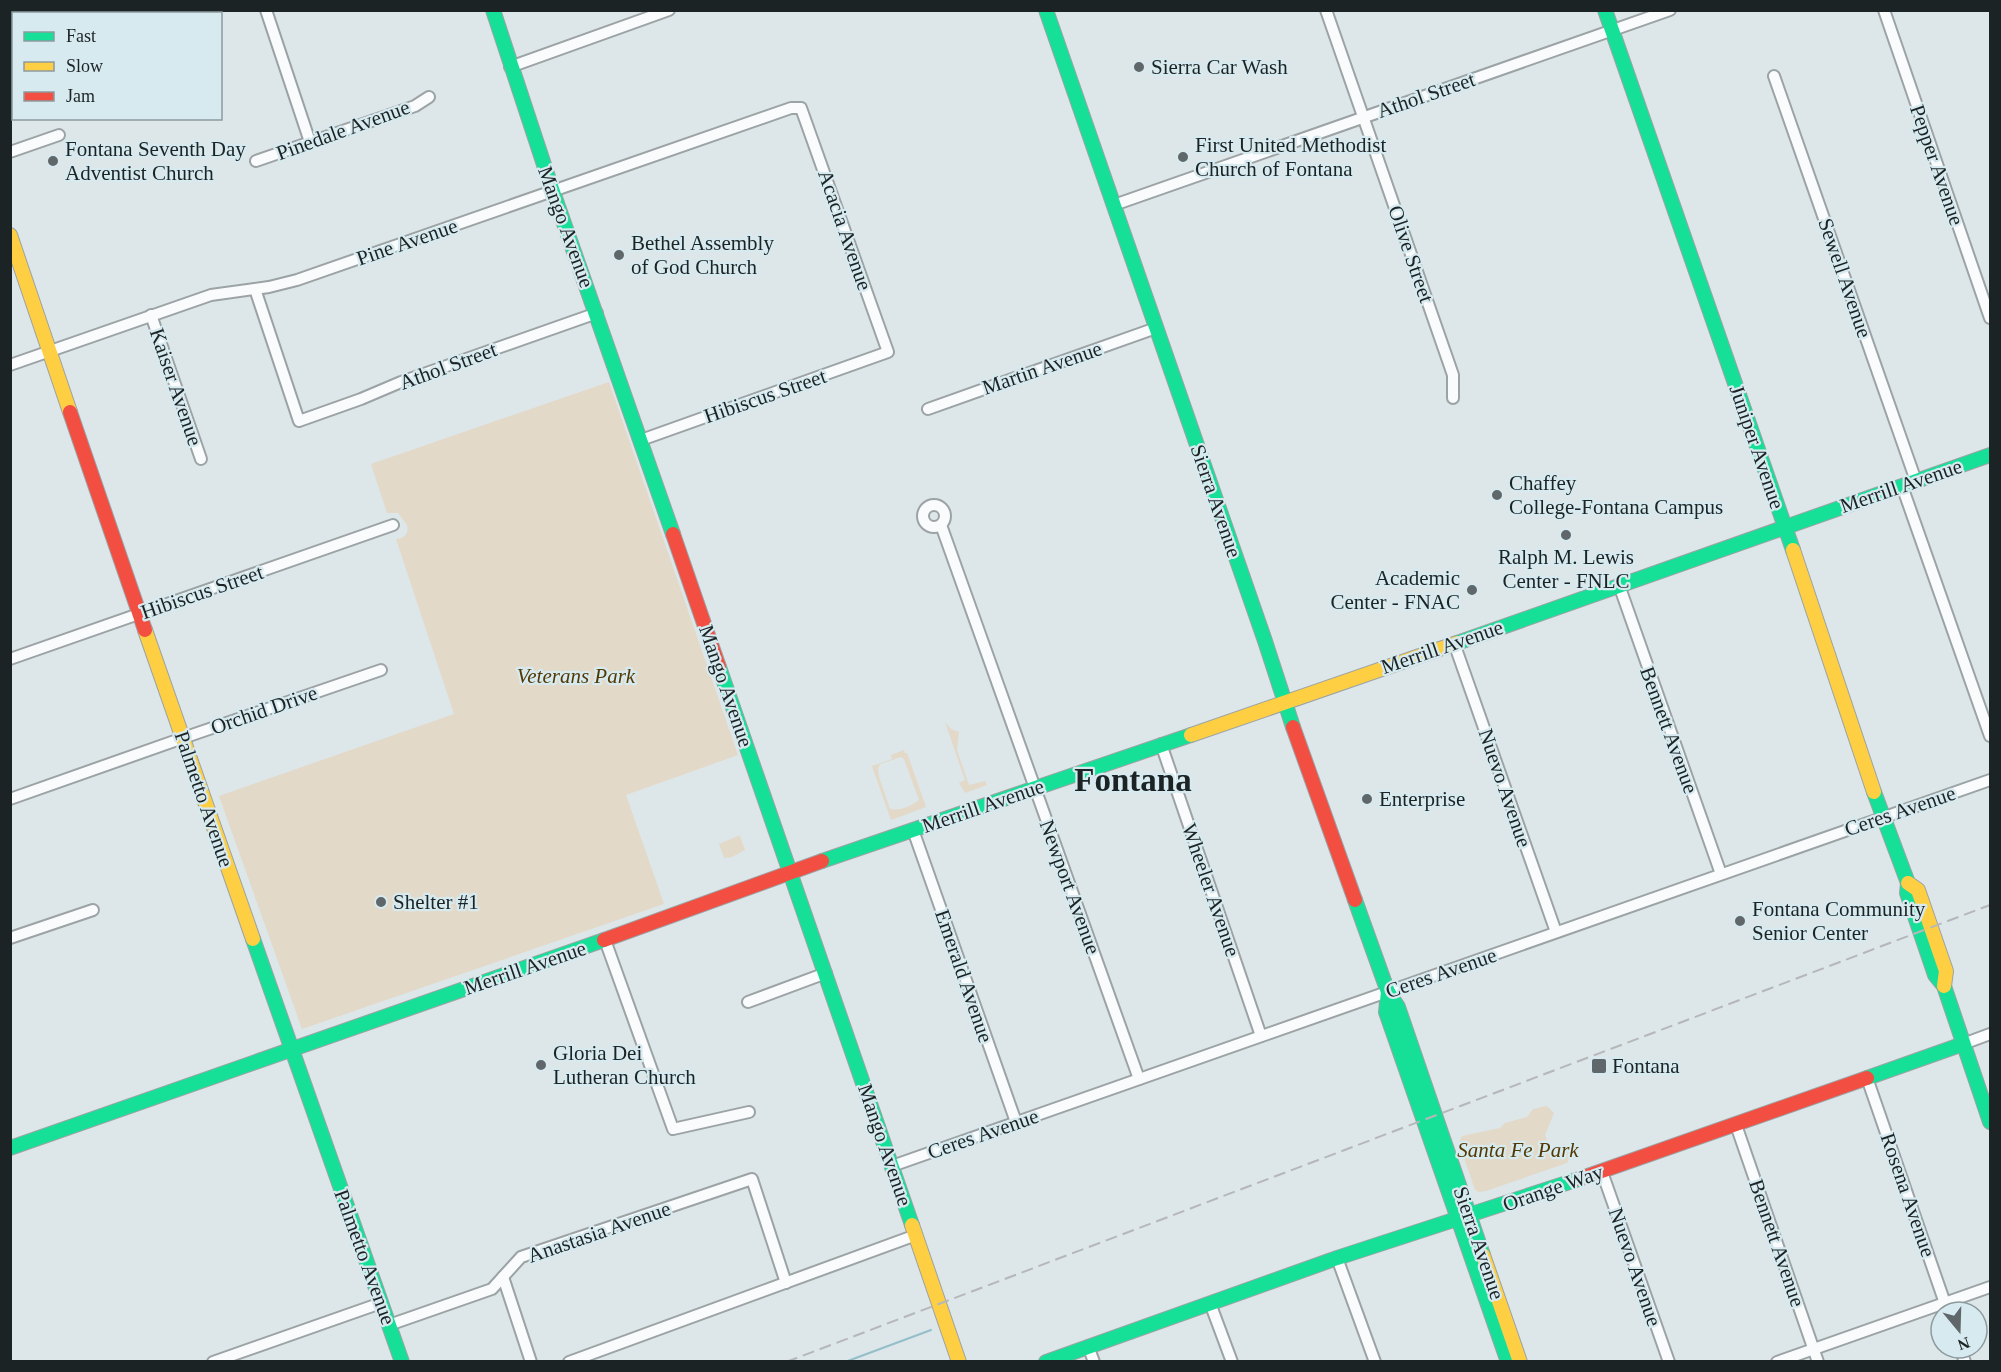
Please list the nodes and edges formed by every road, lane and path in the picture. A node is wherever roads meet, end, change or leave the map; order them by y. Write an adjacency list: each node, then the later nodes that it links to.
1 (266, 10): 16 (street)
2 (493, 10): 10 (street, Mango Avenue)
3 (669, 10): 10 (street)
4 (1046, 10): 20 (street, Sierra Avenue)
5 (1326, 10): 14 (street, Olive Street)
6 (1605, 10): 9 (street, Juniper Avenue)
7 (1670, 10): 9 (street, Athol Street)
8 (1884, 10): 25 (street, Pepper Avenue)
9 (1612, 30): 14 (street, Athol Street); 39 (street, Juniper Avenue)
10 (510, 67): 19 (street, Mango Avenue)
11 (1774, 76): 35 (street, Sewell Avenue)
12 (429, 97): 16 (street, Pinedale Avenue)
13 (801, 108): 19 (street, Pine Avenue); 28 (street, Acacia Avenue)
14 (1364, 117): 20 (street, Athol Street); 30 (street, Olive Street)
15 (59, 135): 17 (street)
16 (310, 142): 18 (street, Pinedale Avenue)
17 (10, 152)
18 (256, 161)
19 (553, 192): 22 (street, Pine Avenue); 23 (street, Mango Avenue)
20 (1114, 205): 26 (street, Sierra Avenue)
21 (10, 235): 27 (street, Palmetto Avenue)
22 (255, 289): 23 (street, Athol Street); 24 (street, Pine Avenue)
23 (597, 313): 32 (street, Mango Avenue)
24 (151, 315): 27 (street, Pine Avenue); 34 (street, Kaiser Avenue)
25 (1990, 318)
26 (1156, 328): 31 (street, Martin Avenue); 45 (street, Sierra Avenue)
27 (51, 351): 29 (street, Pine Avenue); 41 (street, Palmetto Avenue)
28 (888, 352): 32 (street, Hibiscus Street)
29 (10, 365)
30 (1454, 398)
31 (928, 409)
32 (641, 440): 54 (street, Mango Avenue)
33 (1990, 455): 35 (street, Merrill Avenue)
34 (201, 459)
35 (1916, 481): 36 (street, Merrill Avenue)
36 (1902, 486): 39 (street, Merrill Avenue); 46 (street)
37 (393, 525): 41 (street, Hibiscus Street)
38 (941, 525): 50 (street, Newport Avenue)
39 (1785, 527): 40 (street, Merrill Avenue); 52 (street, Juniper Avenue)
40 (1619, 585): 42 (street, Merrill Avenue); 55 (street, Bennett Avenue)
41 (139, 614): 43 (street, Hibiscus Street); 47 (street, Palmetto Avenue)
42 (1454, 643): 45 (street, Merrill Avenue); 57 (street, Nuevo Avenue)
43 (10, 659)
44 (381, 670): 47 (street, Orchid Drive)
45 (1285, 703): 48 (street, Merrill Avenue); 61 (street, Sierra Avenue)
46 (1990, 736)
47 (183, 738): 51 (street, Orchid Drive); 66 (street, Palmetto Avenue)
48 (1161, 744): 50 (street, Merrill Avenue); 64 (street, Wheeler Avenue)
49 (1990, 780): 52 (street, Ceres Avenue)
50 (1035, 788): 53 (street, Merrill Avenue); 68 (street, Newport Avenue)
51 (10, 799)
52 (1883, 817): 55 (street, Ceres Avenue); 65 (street, Juniper Avenue)
53 (913, 830): 54 (street, Merrill Avenue); 70 (street, Emerald Avenue)
54 (791, 872): 59 (street, Merrill Avenue); 60 (street, Mango Avenue)
55 (1721, 874): 57 (street, Ceres Avenue)
56 (93, 910): 58 (street)
57 (1556, 932): 61 (street, Ceres Avenue)
58 (10, 938)
59 (605, 940): 66 (street, Merrill Avenue); 69 (street)
60 (826, 973): 62 (street); 74 (street, Mango Avenue)
61 (1388, 992): 64 (street, Ceres Avenue); 76 (street, Sierra Avenue)
62 (748, 1002)
63 (1990, 1034): 65 (street, Orange Way)
64 (1261, 1036): 68 (street, Ceres Avenue)
65 (1963, 1044): 67 (street, Orange Way); 71 (street, Juniper Avenue)
66 (291, 1048): 73 (street, Merrill Avenue); 84 (street, Palmetto Avenue)
67 (1867, 1078): 72 (street, Orange Way); 82 (street, Rosena Avenue)
68 (1139, 1079): 70 (street, Ceres Avenue)
69 (749, 1112)
70 (1016, 1122): 74 (street, Ceres Avenue)
71 (1990, 1122)
72 (1736, 1125): 75 (street, Orange Way); 89 (street, Bennett Avenue)
73 (10, 1148)
74 (892, 1166): 77 (street, Mango Avenue)
75 (1602, 1172): 76 (street, Orange Way); 101 (street, Nuevo Avenue)
76 (1464, 1218): 78 (street, Orange Way); 99 (street, Sierra Avenue); 100 (street, Sierra Avenue)
77 (916, 1235): 80 (street); 94 (street, Mango Avenue)
78 (1337, 1258): 85 (street, Orange Way); 98 (street)
79 (503, 1277): 80 (street, Anastasia Avenue); 87 (street, Anastasia Avenue); 92 (street)
80 (786, 1283): 93 (street)
81 (1990, 1287): 83 (street)
82 (1944, 1300)
83 (1961, 1300)
84 (381, 1303): 87 (street, Palmetto Avenue); 90 (street)
85 (1210, 1303): 88 (street, Orange Way); 97 (street)
86 (1929, 1312): 89 (street)
87 (389, 1325): 91 (street, Palmetto Avenue)
88 (1088, 1346): 95 (street, Orange Way); 96 (street)
89 (1814, 1349): 102 (street); 103 (street, Bennett Avenue)
90 (213, 1362)
91 (402, 1362)
92 (531, 1362)
93 (569, 1362)
94 (959, 1362)
95 (1046, 1362)
96 (1094, 1362)
97 (1232, 1362)
98 (1375, 1362)
99 (1508, 1362)
100 (1520, 1362)
101 (1669, 1362)
102 (1777, 1362)
103 (1818, 1362)

